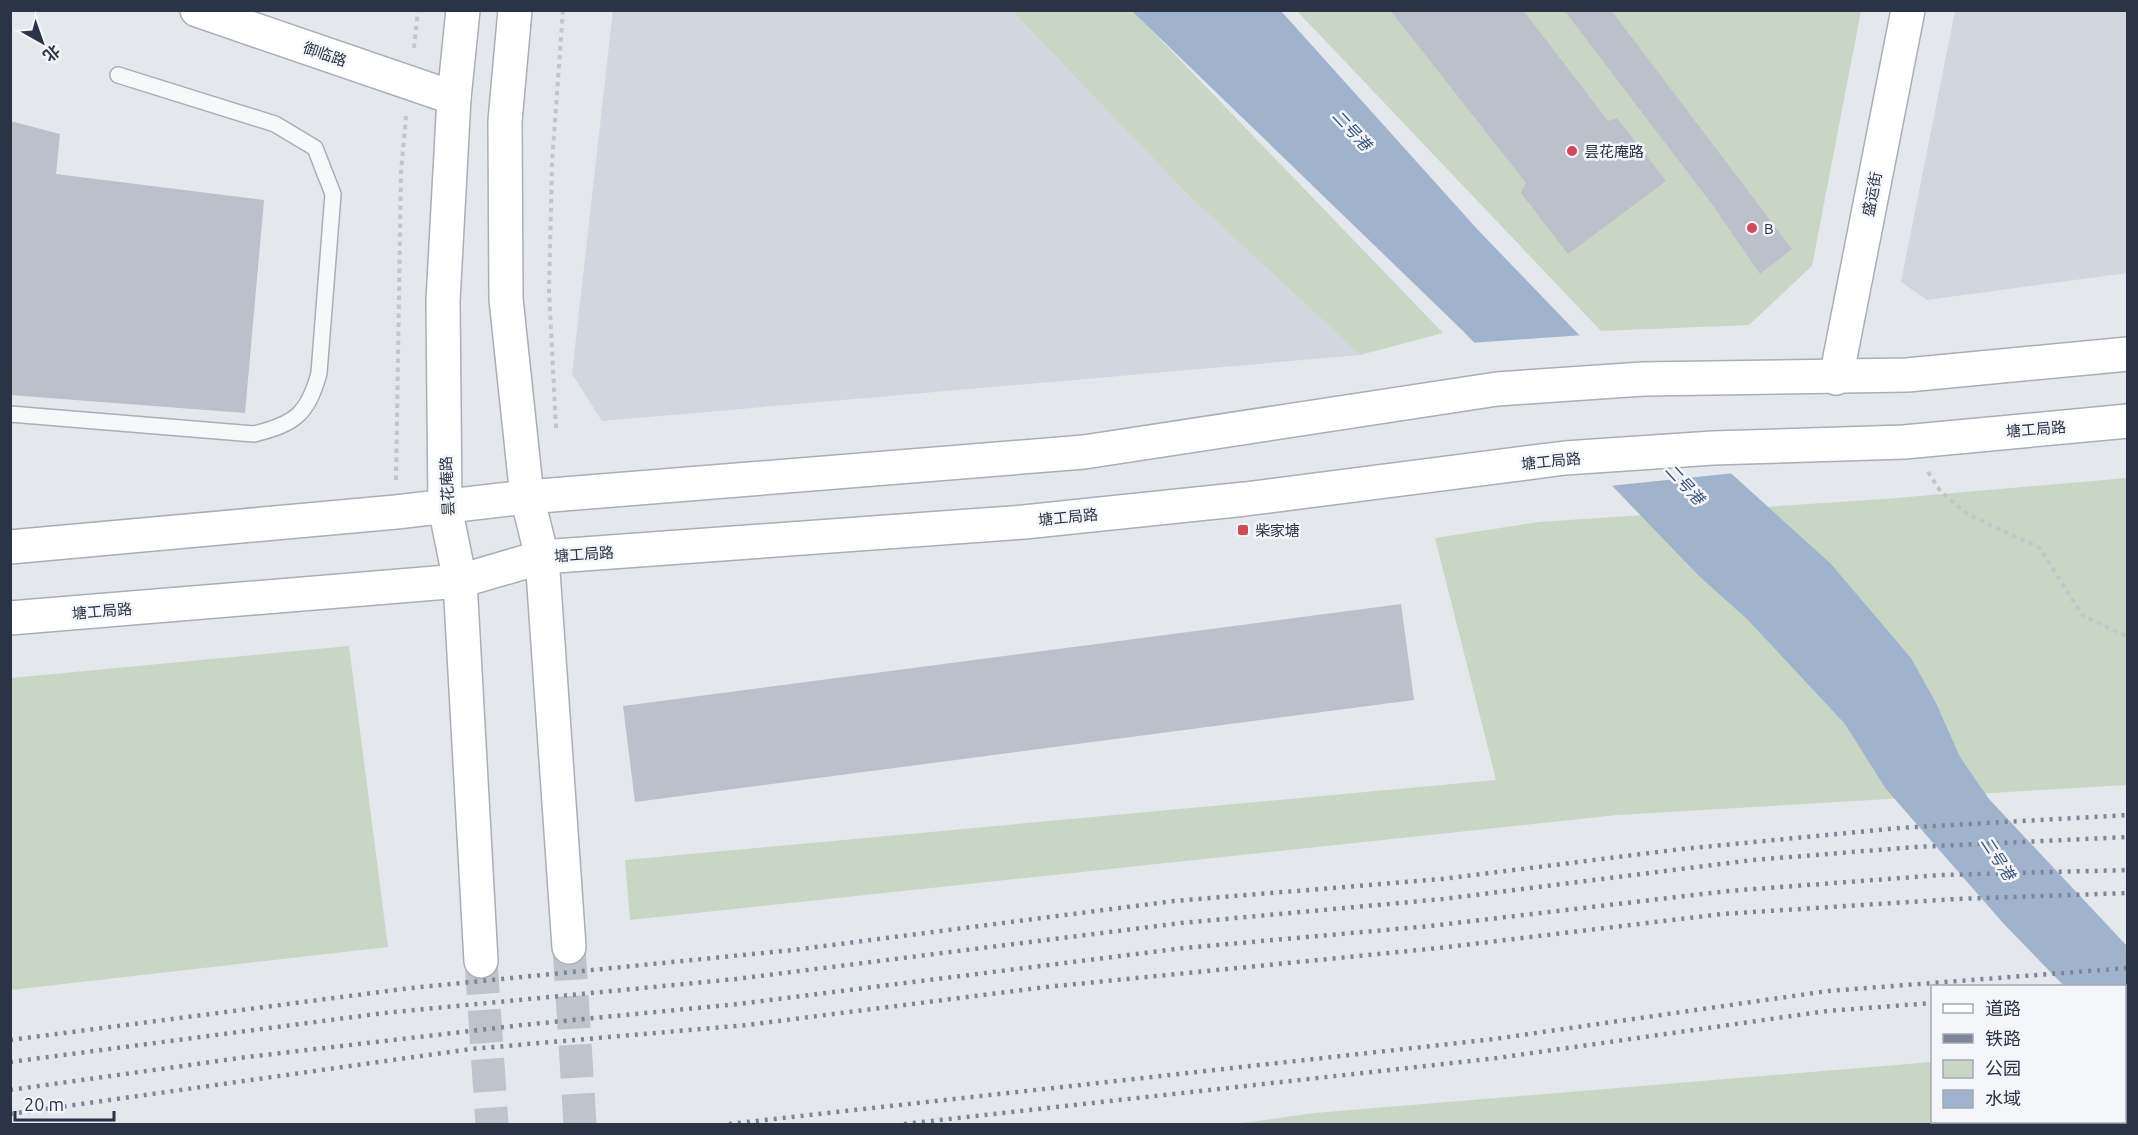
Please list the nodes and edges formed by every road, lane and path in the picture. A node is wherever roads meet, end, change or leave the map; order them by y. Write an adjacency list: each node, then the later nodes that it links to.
1 (196, 10): 8 (main road, 御临路)
2 (418, 10): 8 (path)
3 (463, 10): 9 (main road, 昙花庵路)
4 (514, 10): 16 (main road)
5 (563, 10): 14 (path)
6 (1908, 10): 11 (main road, 盛运街)
7 (118, 75): 12 (lane)
8 (410, 83): 9 (main road, 御临路); 18 (path)
9 (454, 98): 17 (main road, 昙花庵路)
10 (2127, 354): 11 (main road)
11 (1836, 378): 16 (main road)
12 (10, 414)
13 (2127, 421): 20 (main road, 塘工局路)
14 (557, 438)
15 (1923, 463): 23 (path)
16 (527, 497): 17 (main road); 20 (main road)
17 (445, 507): 18 (main road); 21 (main road, 昙花庵路)
18 (396, 512): 19 (main road)
19 (10, 548)
20 (542, 557): 21 (main road, 塘工局路); 24 (main road)
21 (460, 581): 22 (main road, 塘工局路); 25 (main road, 昙花庵路)
22 (10, 618)
23 (2127, 637)
24 (569, 947)
25 (481, 961)

